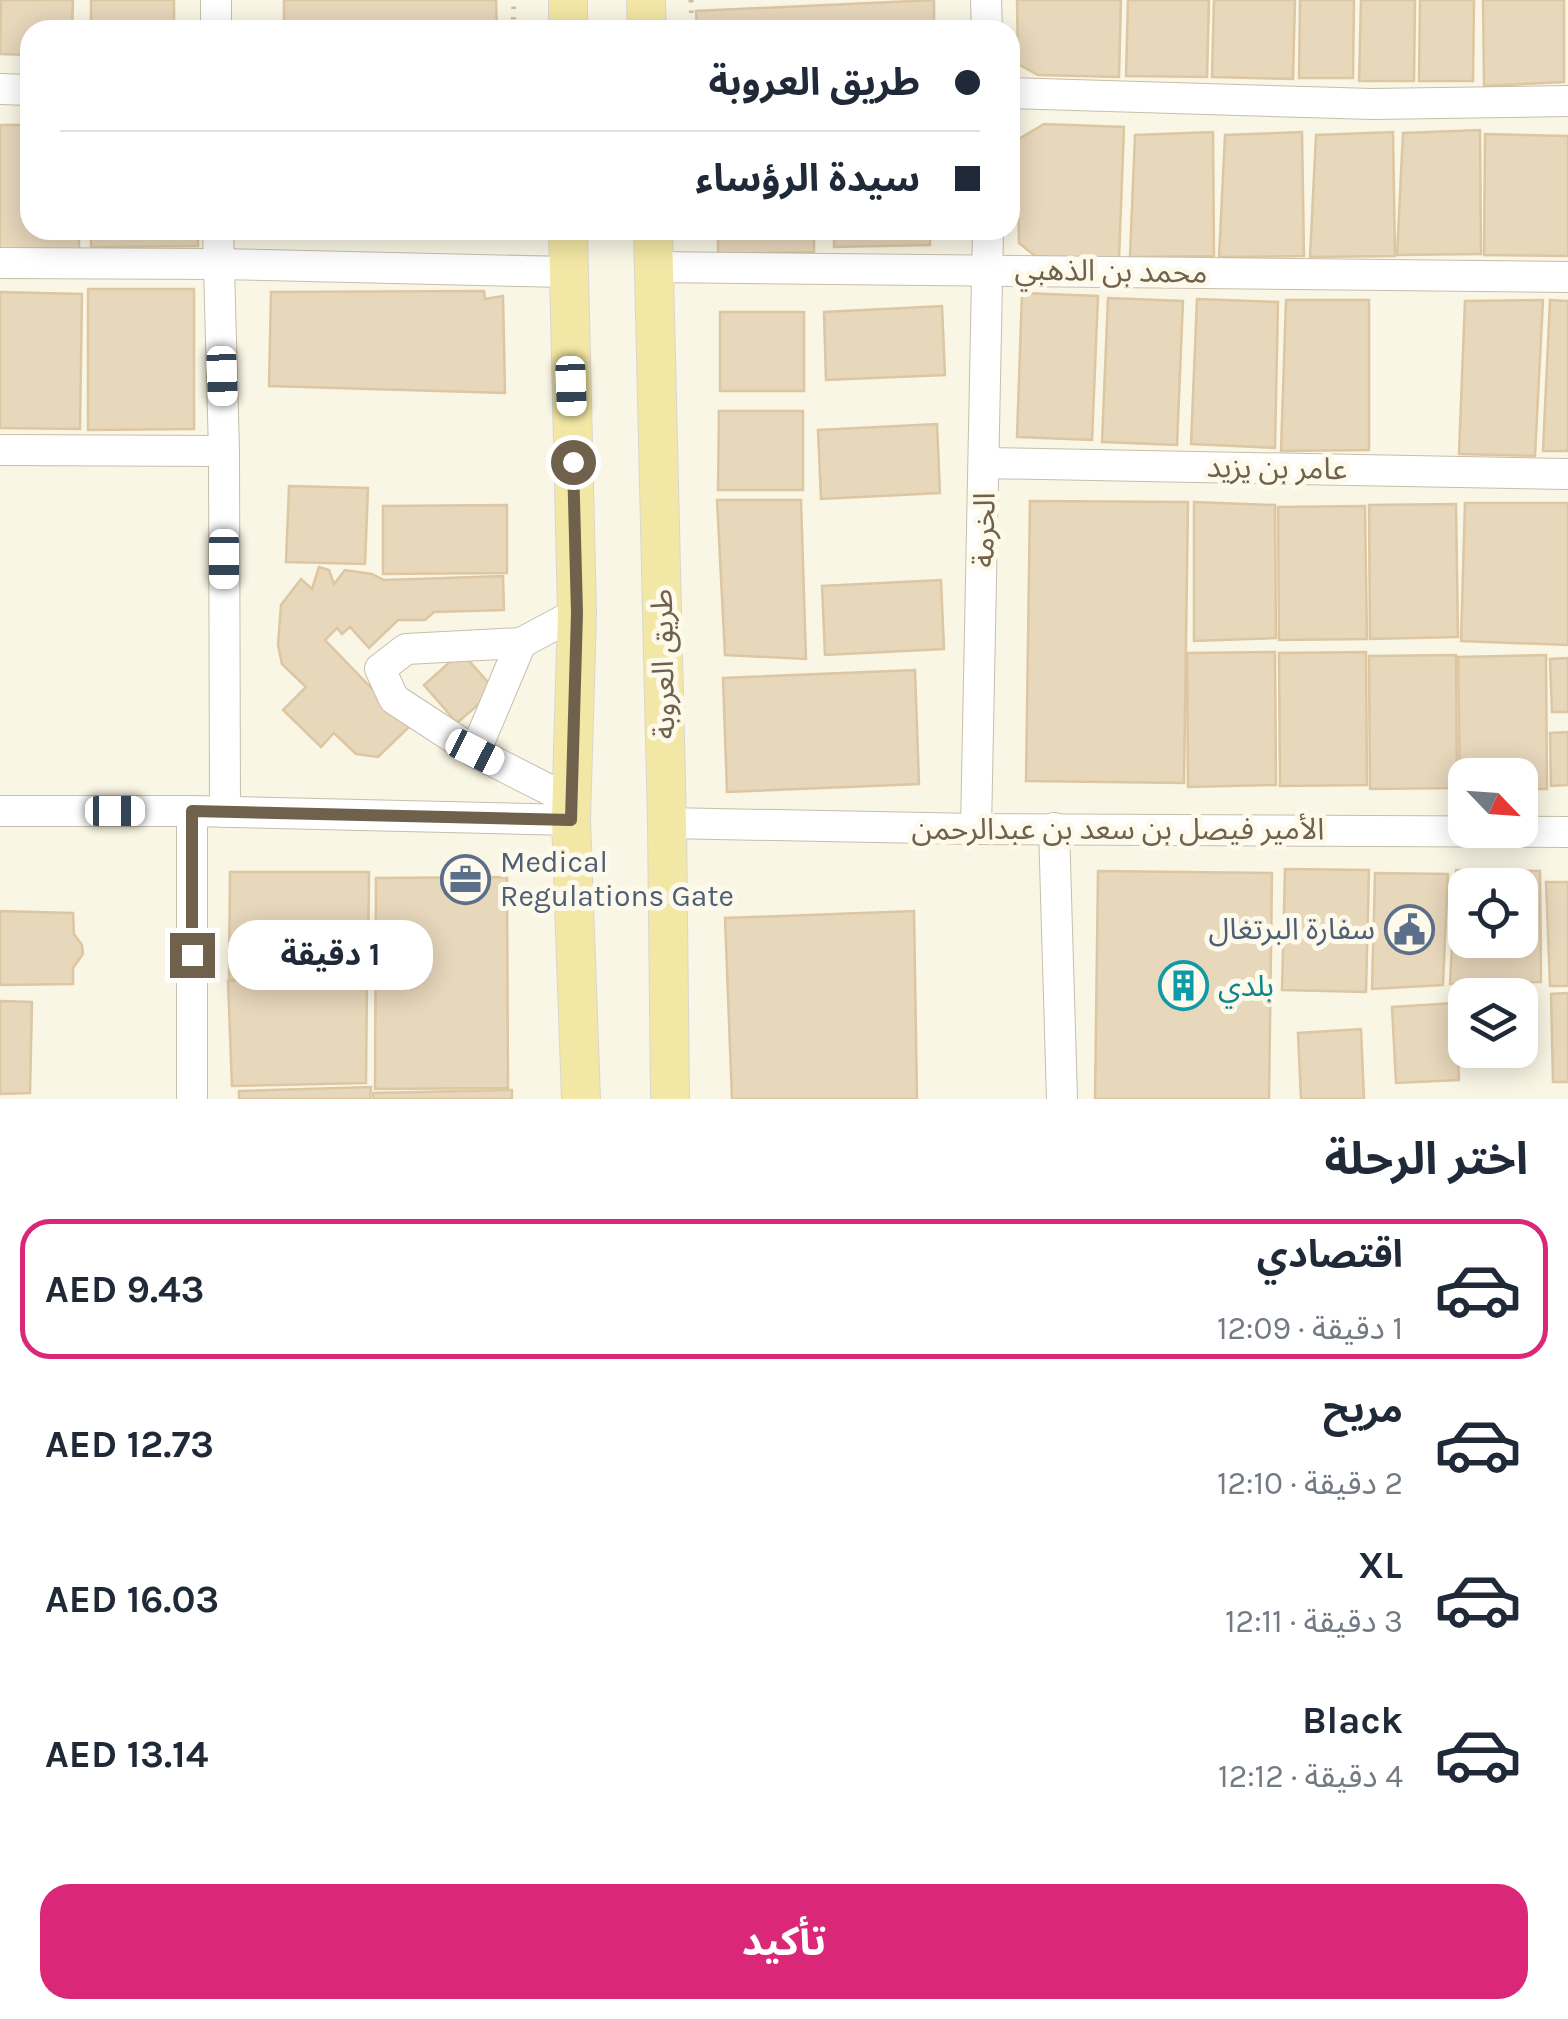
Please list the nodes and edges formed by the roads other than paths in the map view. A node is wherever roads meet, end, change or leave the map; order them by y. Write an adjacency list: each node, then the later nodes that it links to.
1 (1020, 93): 2 (street)
2 (1568, 101)
3 (218, 240): 8 (street)
4 (568, 240): 10 (main road)
5 (988, 240): 9 (street, الخرمة)
6 (653, 249): 9 (street, محمد بن الذهبي); 23 (main road, طريق العروبة)
7 (0, 263): 8 (street)
8 (218, 264): 10 (street); 13 (street)
9 (988, 270): 11 (street, محمد بن الذهبي); 14 (street, الخرمة)
10 (568, 272): 16 (main road)
11 (1568, 276)
12 (0, 450): 13 (street)
13 (224, 451): 22 (street)
14 (985, 463): 15 (street, عامر بن يزيد); 25 (street, الخرمة)
15 (1568, 474)
16 (577, 613): 17 (street); 19 (main road)
17 (521, 643): 18 (street); 18 (street)
18 (475, 752): 19 (street)
19 (571, 810): 22 (street); 28 (main road)
20 (0, 811): 21 (street)
21 (192, 811): 22 (street); 27 (street)
22 (225, 812)
23 (667, 823): 25 (street, الأمير فيصل بن سعد بن عبدالرحمن); 29 (main road, طريق العروبة)
24 (1054, 828): 25 (street, الأمير فيصل بن سعد بن عبدالرحمن); 26 (street, الأمير فيصل بن سعد بن عبدالرحمن); 30 (street)
25 (976, 829)
26 (1568, 832)
27 (192, 1099)
28 (581, 1099)
29 (670, 1099)
30 (1062, 1099)

